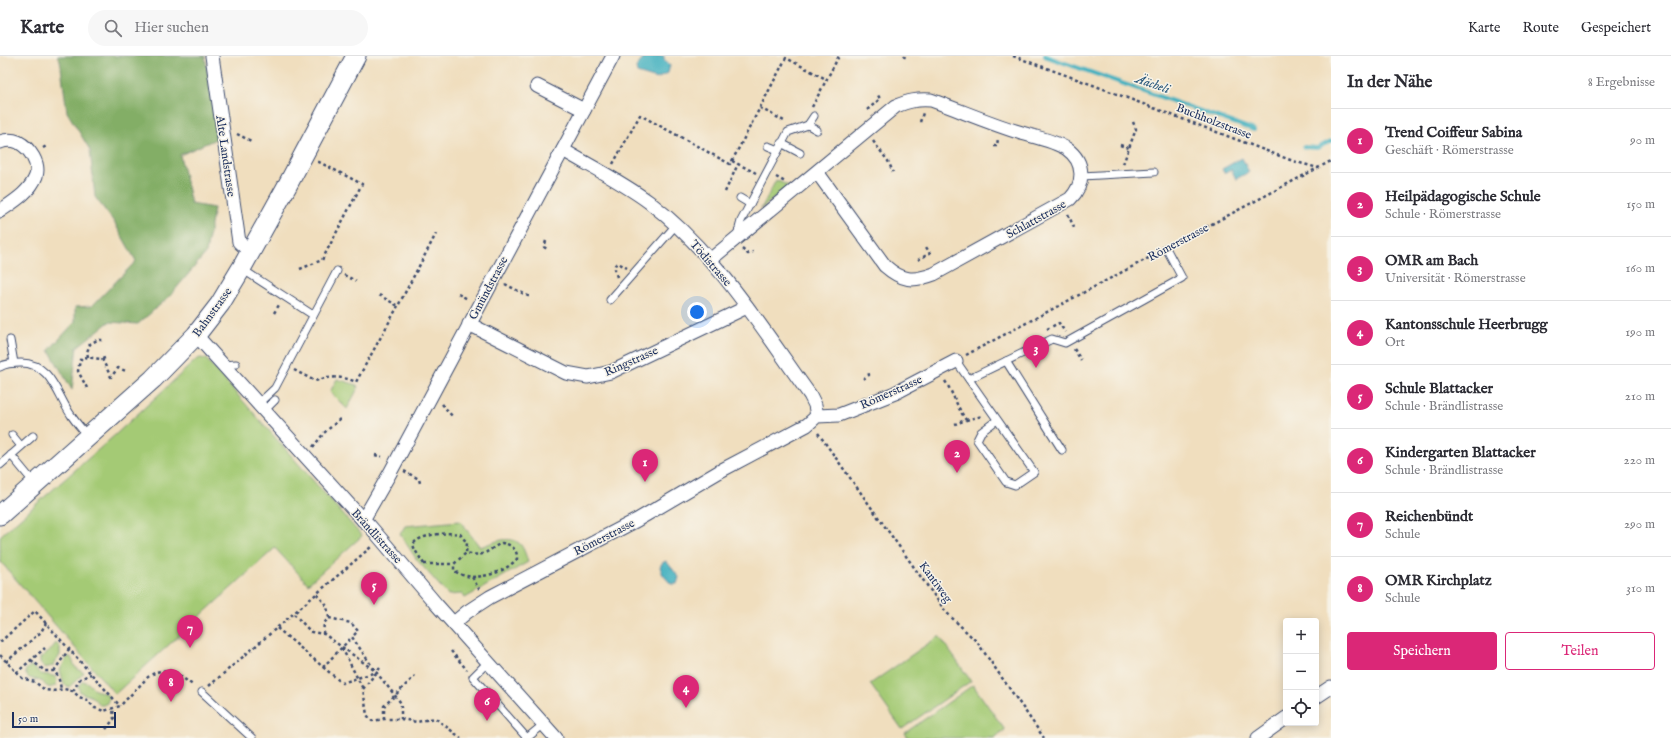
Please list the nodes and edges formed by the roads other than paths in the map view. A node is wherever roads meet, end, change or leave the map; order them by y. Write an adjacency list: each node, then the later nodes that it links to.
1 (212, 56): 24 (street, Alte Landstrasse)
2 (356, 56): 24 (main road, Bahnstrasse)
3 (613, 56): 5 (street, Gmündstrasse)
4 (537, 86): 5 (street)
5 (584, 110): 12 (street, Gmündstrasse)
6 (814, 116): 7 (lane)
7 (808, 126): 8 (lane); 10 (lane)
8 (817, 130)
9 (0, 142): 20 (street)
10 (781, 143): 13 (lane); 14 (lane)
11 (768, 146): 13 (lane)
12 (562, 150): 21 (street, Tödistrasse); 30 (street, Gmündstrasse)
13 (778, 150): 19 (lane)
14 (800, 153)
15 (816, 172): 17 (street); 17 (street, Schlattstrasse); 22 (street)
16 (1154, 172): 17 (lane)
17 (1082, 176)
18 (740, 198): 19 (lane)
19 (750, 204): 22 (lane)
20 (0, 211)
21 (676, 225): 25 (street, Tödistrasse); 27 (lane)
22 (736, 239): 25 (street)
23 (1166, 248): 34 (lane)
24 (245, 260): 29 (lane); 31 (main road, Bahnstrasse)
25 (710, 260): 28 (street, Tödistrasse)
26 (337, 271): 29 (lane)
27 (610, 300)
28 (747, 307): 30 (street, Ringstrasse); 40 (street, Tödistrasse)
29 (313, 315): 39 (lane)
30 (469, 324): 51 (street, Gmündstrasse)
31 (196, 335): 39 (street, Brändlistrasse); 44 (main road, Bahnstrasse)
32 (10, 340): 35 (lane)
33 (956, 361): 37 (lane); 40 (street, Römerstrasse)
34 (1006, 361): 37 (lane); 46 (lane)
35 (14, 363): 36 (lane); 44 (lane)
36 (0, 367)
37 (969, 379): 41 (lane)
38 (275, 400): 39 (lane)
39 (261, 408): 51 (street, Brändlistrasse)
40 (817, 416): 52 (street, Römerstrasse)
41 (997, 420): 41 (lane)
42 (12, 435): 45 (lane)
43 (34, 436): 45 (lane)
44 (89, 437): 49 (main road, Bahnstrasse)
45 (21, 446): 47 (lane)
46 (1062, 450)
47 (11, 455): 48 (lane); 49 (lane)
48 (0, 465)
49 (35, 484): 50 (main road, Bahnstrasse)
50 (0, 515)
51 (363, 520): 52 (street, Brändlistrasse)
52 (454, 623): 53 (street, Brändlistrasse)
53 (488, 662): 58 (street, Brändlistrasse); 60 (lane)
54 (1331, 687): 56 (street)
55 (202, 692): 59 (lane)
56 (1319, 695)
57 (1283, 720): 62 (street)
58 (544, 724): 60 (lane); 61 (street, Brändlistrasse)
59 (252, 738)
60 (527, 738)
61 (556, 738)
62 (1258, 738)

